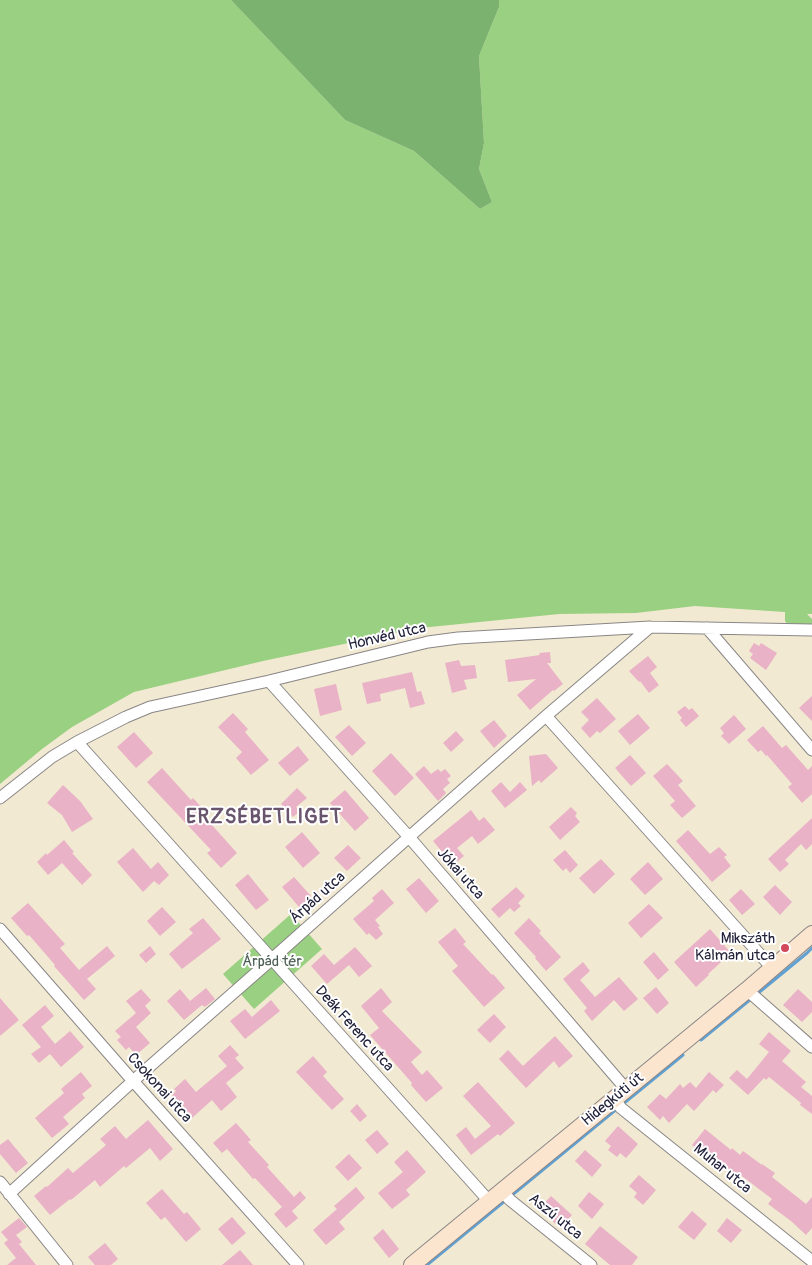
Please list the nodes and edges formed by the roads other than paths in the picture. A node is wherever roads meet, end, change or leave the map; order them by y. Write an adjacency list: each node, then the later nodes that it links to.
1 (650, 627): 2 (street, Honvéd utca); 4 (street, Honvéd utca); 5 (street, Árpád utca)
2 (707, 628): 3 (street, Honvéd utca); 7 (street)
3 (812, 630)
4 (268, 681): 6 (street, Honvéd utca); 9 (street, Jókai utca)
5 (546, 716): 9 (street, Árpád utca); 13 (street)
6 (77, 742): 8 (street, Honvéd utca); 12 (street, Deák Ferenc utca)
7 (812, 750)
8 (0, 798)
9 (409, 837): 12 (street, Árpád utca); 17 (street, Jókai utca)
10 (0, 929): 16 (street, Csokonai utca)
11 (812, 934): 13 (main road, Hidegkúti út)
12 (272, 959): 16 (street, Árpád utca); 21 (street, Deák Ferenc utca)
13 (773, 969): 14 (main road, Hidegkúti út)
14 (751, 994): 15 (street); 17 (main road, Hidegkúti út)
15 (812, 1047)
16 (133, 1082): 20 (street, Árpád utca); 24 (street, Csokonai utca)
17 (626, 1088): 18 (main road, Hidegkúti út)
18 (617, 1103): 21 (main road, Hidegkúti út); 22 (street, Muhar utca)
19 (0, 1182): 20 (street)
20 (9, 1194): 23 (street)
21 (502, 1197): 25 (main road, Hidegkúti út); 26 (street, Aszú utca)
22 (812, 1261)
23 (67, 1265)
24 (298, 1265)
25 (412, 1265)
26 (591, 1265)

